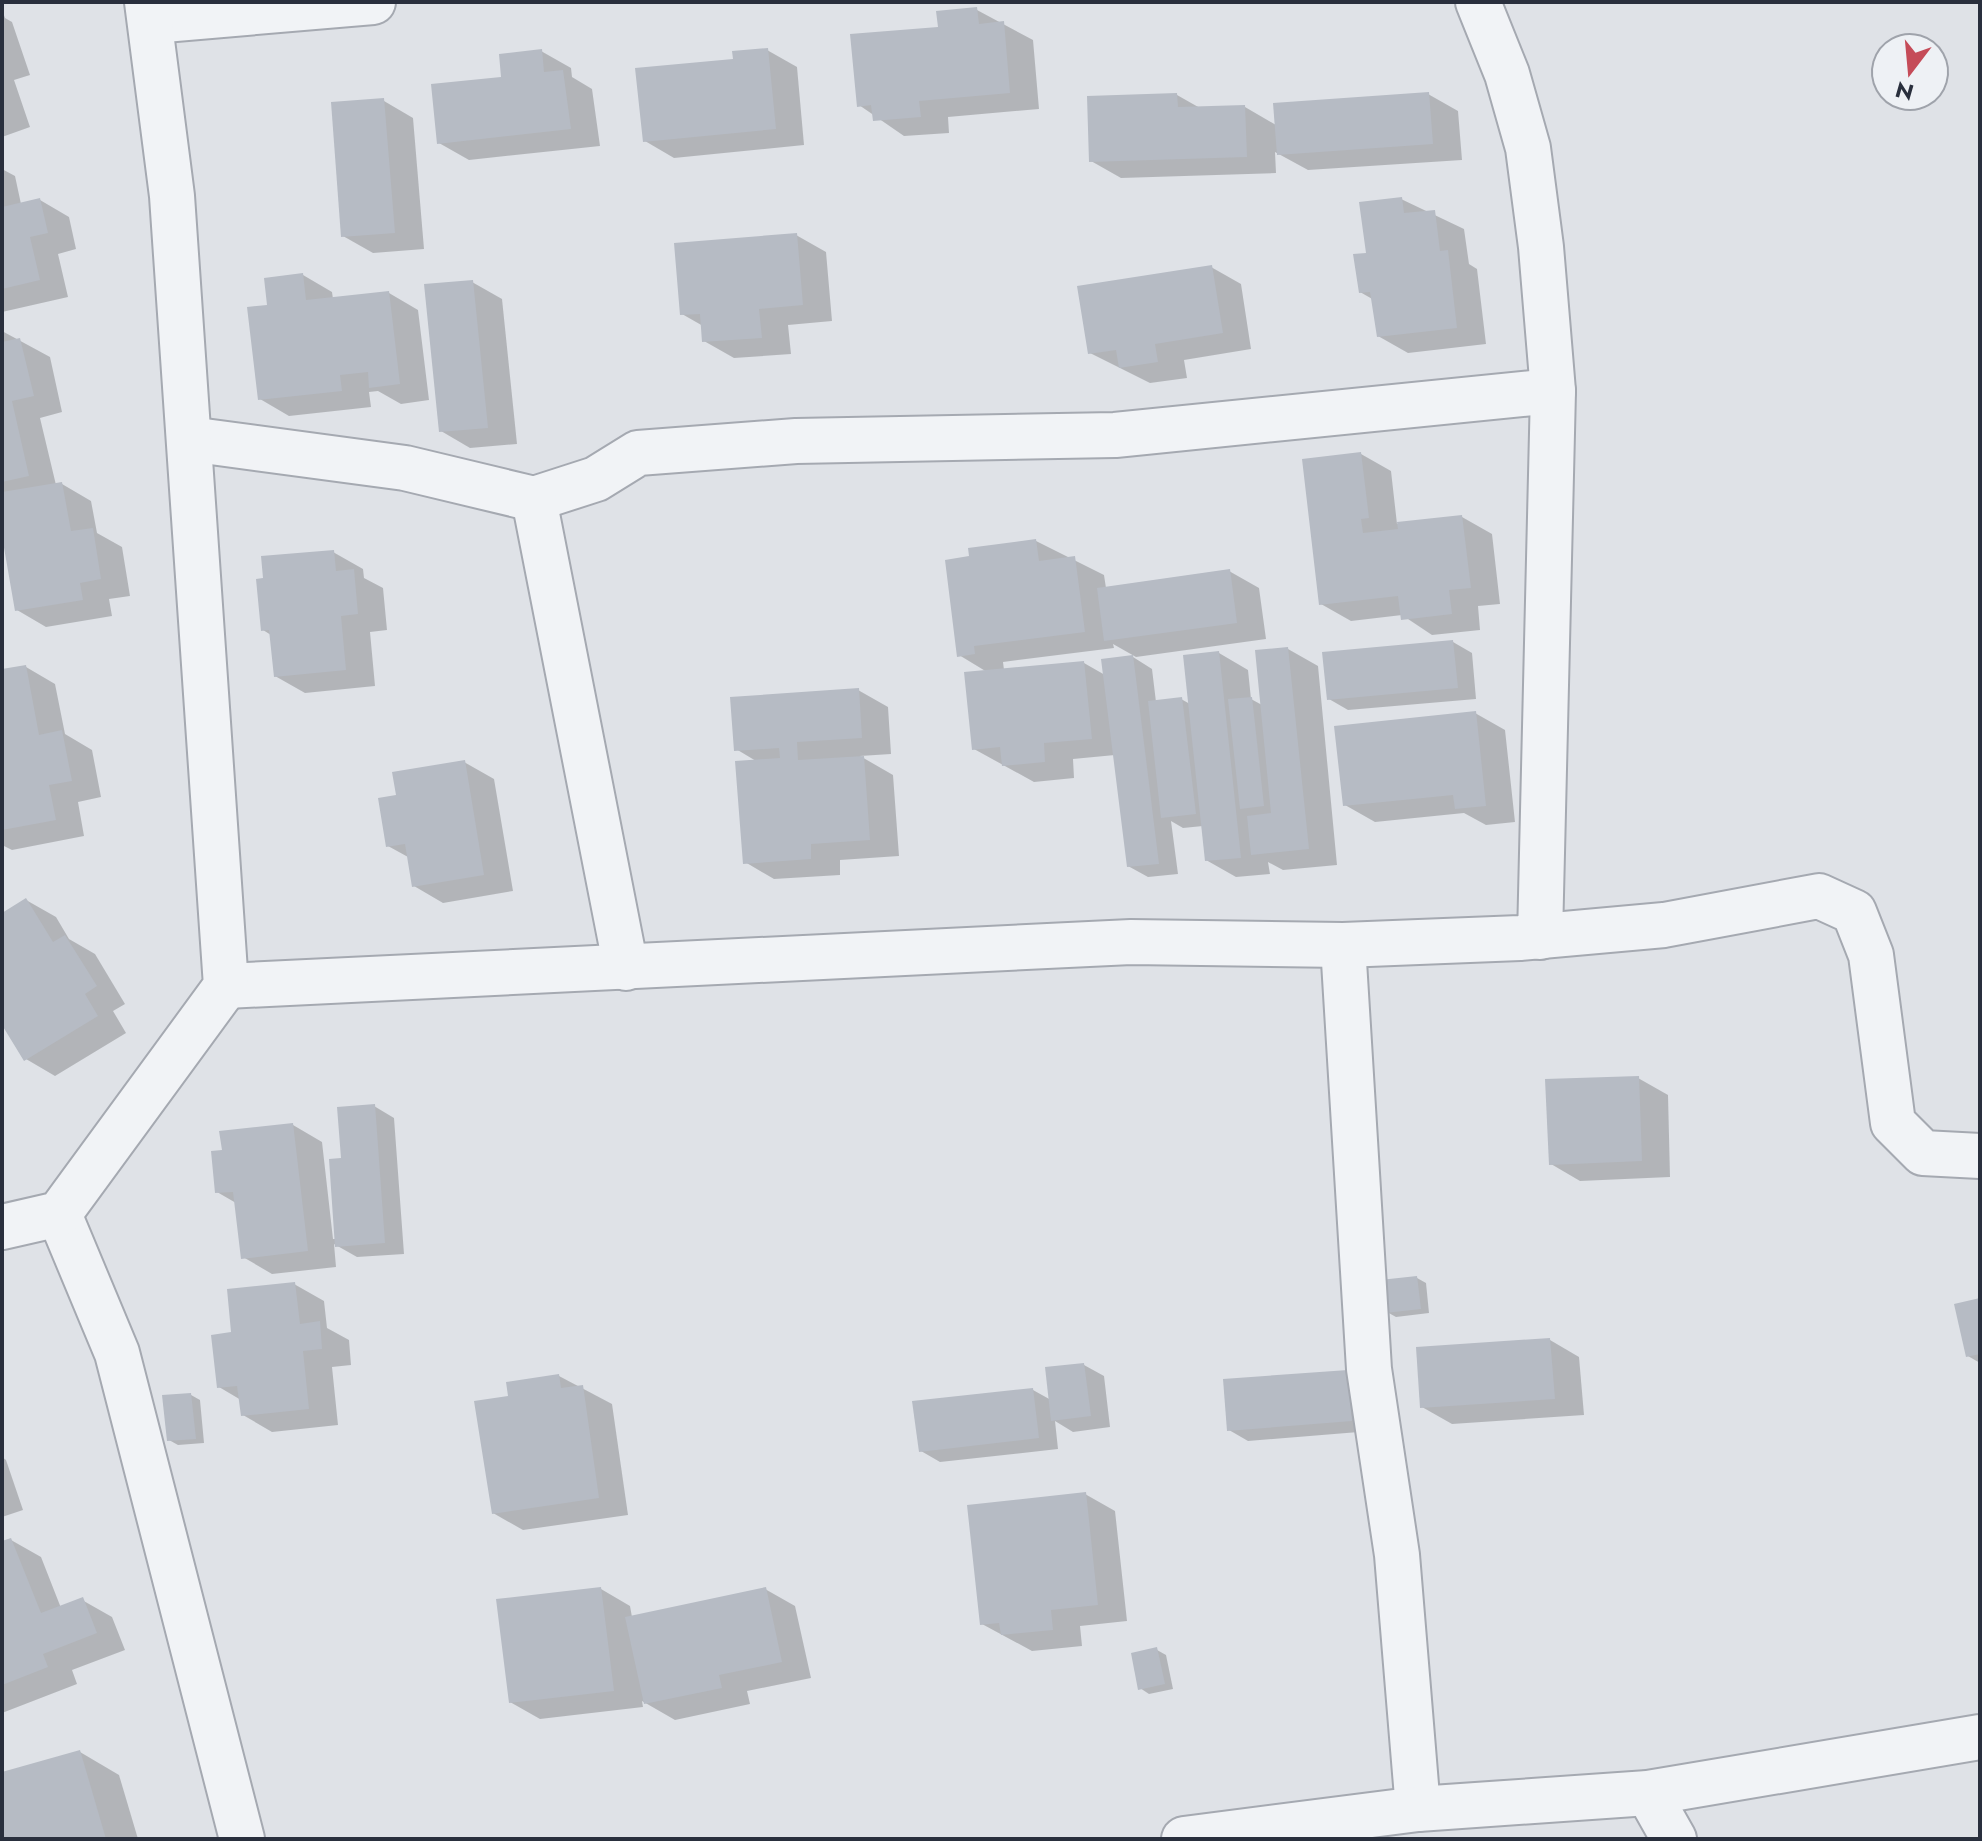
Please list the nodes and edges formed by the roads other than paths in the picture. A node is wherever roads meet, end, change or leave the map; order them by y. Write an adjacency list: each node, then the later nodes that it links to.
1 (373, 2): 3 (street)
2 (1478, 2): 4 (street)
3 (149, 11): 5 (street)
4 (1553, 391): 6 (street); 7 (street)
5 (189, 439): 6 (street); 10 (street)
6 (534, 499): 9 (street)
7 (1540, 937): 8 (street); 11 (street)
8 (1343, 945): 9 (street); 16 (street)
9 (626, 968): 10 (street)
10 (226, 986): 12 (street)
11 (1980, 1156)
12 (59, 1214): 13 (street); 17 (street)
13 (2, 1227)
14 (1980, 1737): 15 (street)
15 (1648, 1793): 16 (street); 19 (street)
16 (1418, 1809): 18 (street)
17 (242, 1839)
18 (1184, 1839)
19 (1674, 1839)

